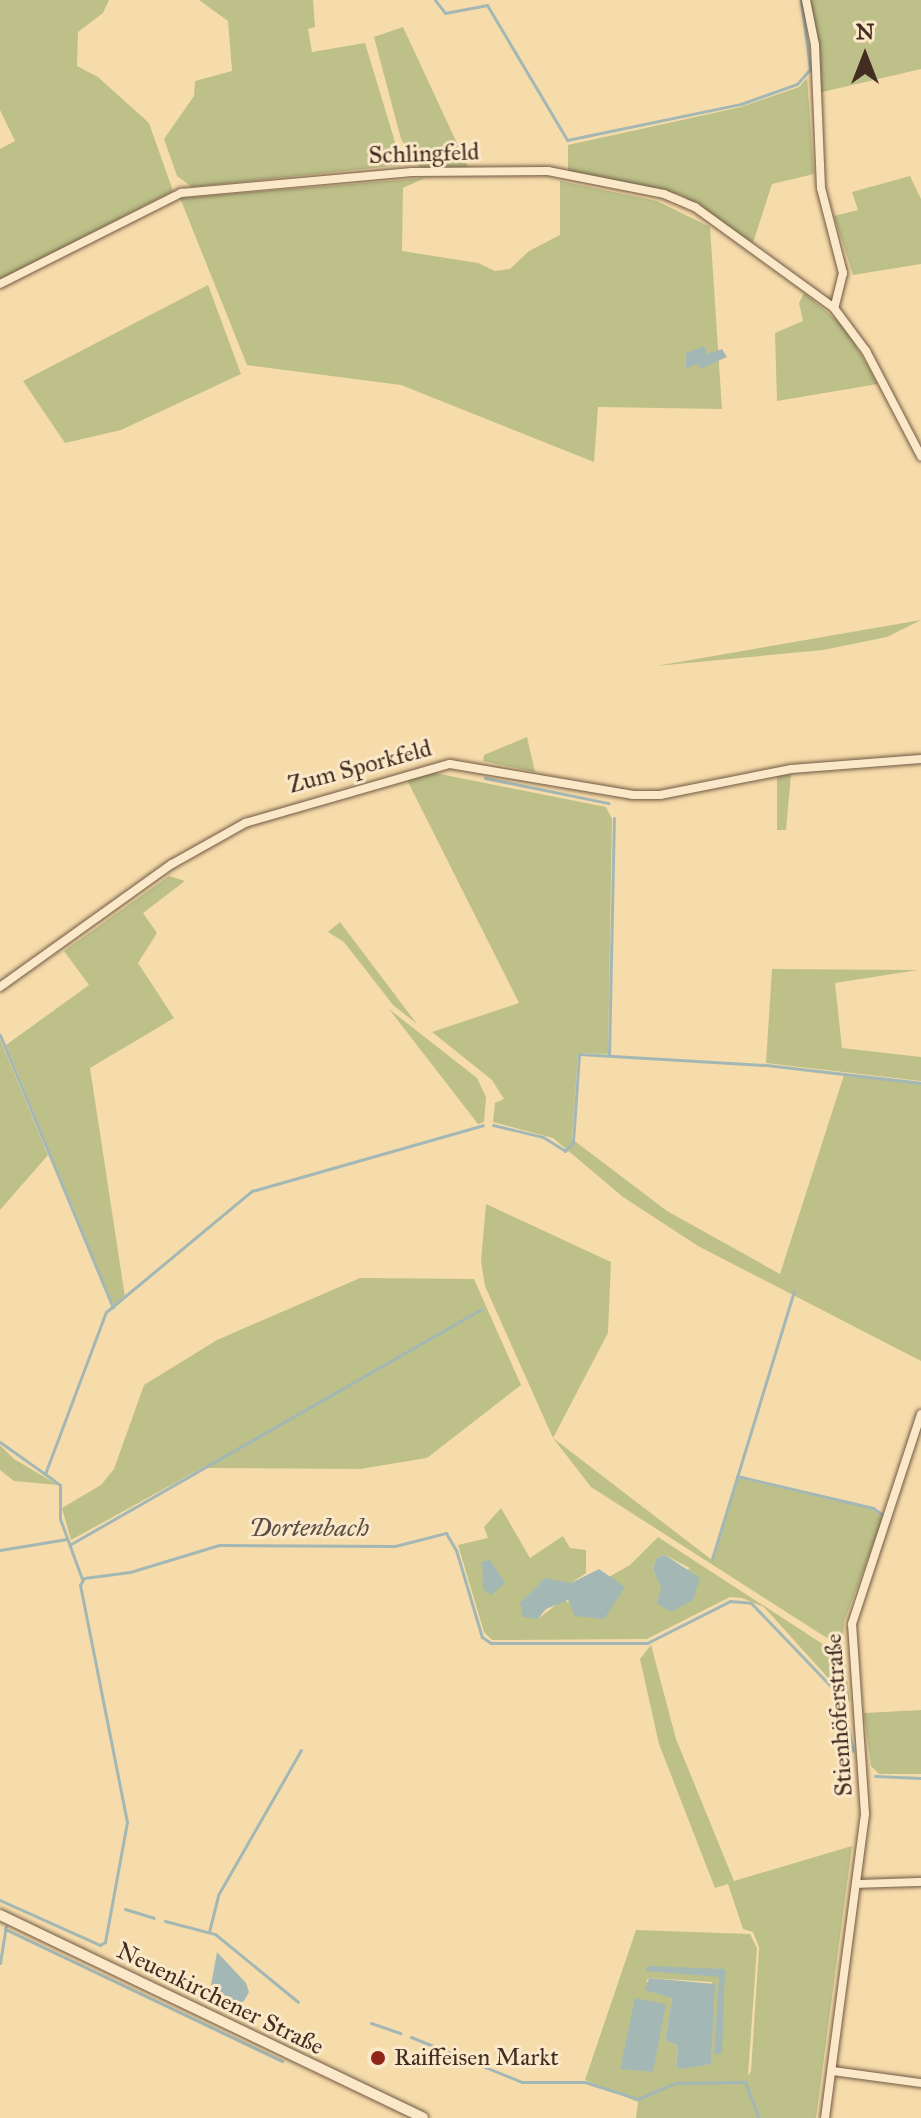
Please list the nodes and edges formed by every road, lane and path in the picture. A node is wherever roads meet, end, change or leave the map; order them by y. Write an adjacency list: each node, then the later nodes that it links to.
1 (806, 0): 3 (street)
2 (0, 284): 3 (street, Schlingfeld)
3 (834, 308): 4 (street)
4 (921, 456)
5 (921, 759): 6 (street, Zum Sporkfeld)
6 (0, 987)
7 (921, 1414): 9 (street, Stienhöferstraße)
8 (921, 1882): 9 (street)
9 (856, 1884): 11 (street, Stienhöferstraße)
10 (0, 1915): 13 (street, Neuenkirchener Straße)
11 (833, 2071): 12 (street); 15 (street, Stienhöferstraße)
12 (921, 2083)
13 (397, 2112): 14 (street, Neuenkirchener Straße)
14 (423, 2118)
15 (825, 2118)

